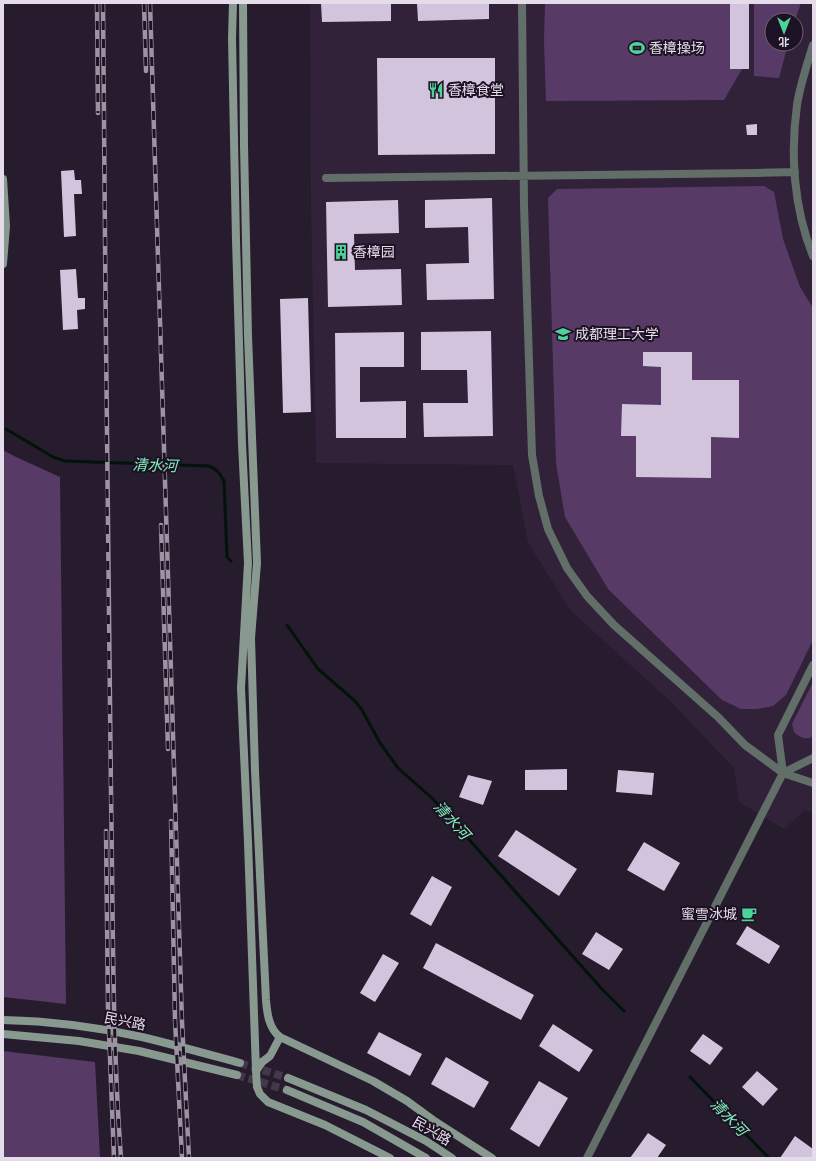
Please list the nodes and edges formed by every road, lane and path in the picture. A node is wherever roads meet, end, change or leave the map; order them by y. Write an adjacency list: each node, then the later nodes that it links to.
1 (233, 3): 19 (street)
2 (243, 3): 17 (street)
3 (522, 3): 6 (street)
4 (813, 46): 5 (street)
5 (795, 172): 6 (street); 9 (street)
6 (524, 175): 7 (street); 13 (street)
7 (326, 178)
8 (3, 179): 10 (street)
9 (813, 256)
10 (3, 264)
11 (813, 665): 13 (street)
12 (813, 758): 13 (street)
13 (783, 773): 14 (street); 27 (street)
14 (813, 783)
15 (3, 1020): 18 (street, 民兴路)
16 (3, 1034): 20 (street, 民兴路)
17 (280, 1037): 19 (street); 26 (street)
18 (240, 1063)
19 (256, 1071): 23 (street)
20 (237, 1075)
21 (288, 1078): 25 (street, 民兴路)
22 (287, 1090): 24 (street, 民兴路)
23 (390, 1158)
24 (426, 1158)
25 (452, 1158)
26 (492, 1158)
27 (587, 1158)

